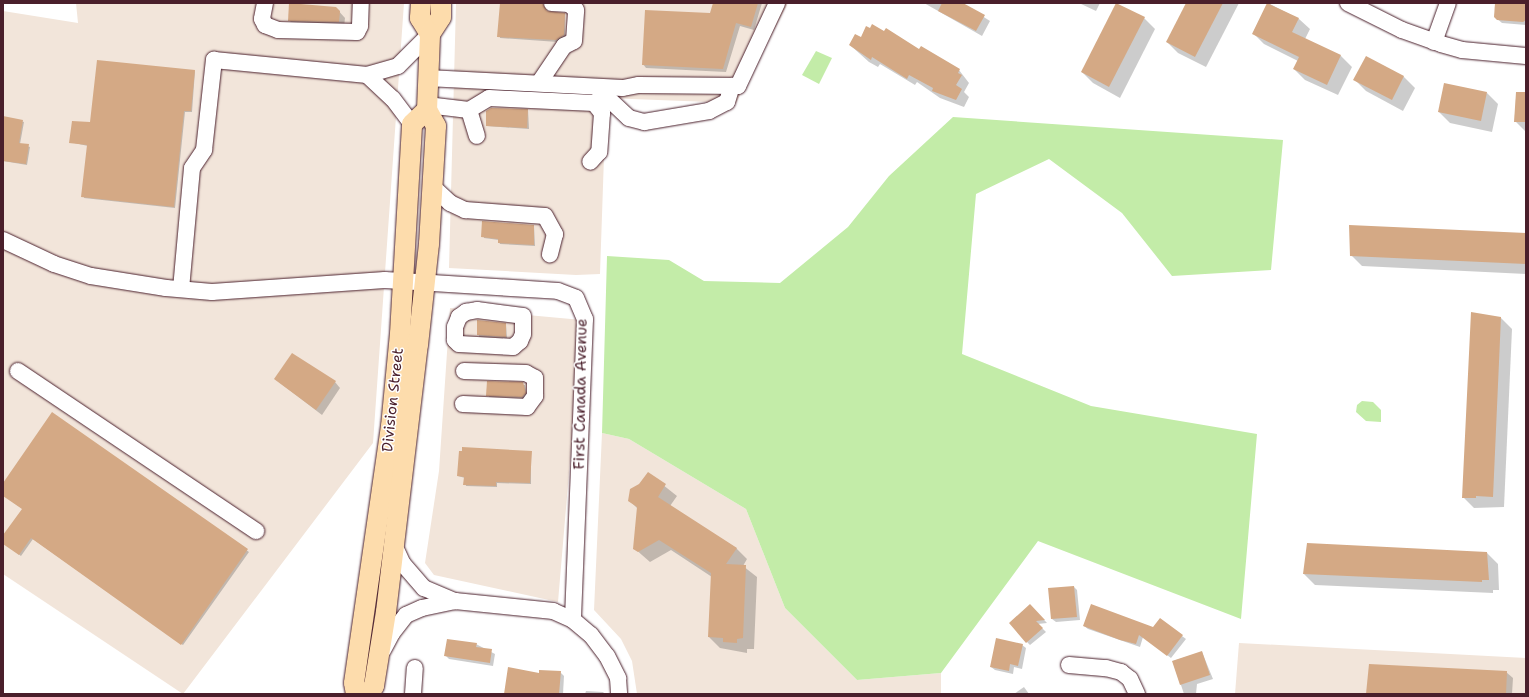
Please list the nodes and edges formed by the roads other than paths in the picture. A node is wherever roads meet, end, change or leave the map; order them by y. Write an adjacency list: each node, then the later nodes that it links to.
1 (265, 3): 2 (street)
2 (361, 3)
3 (420, 3): 9 (main road)
4 (441, 3): 9 (main road, Division Street)
5 (552, 3): 14 (street)
6 (777, 3): 15 (street)
7 (1348, 3): 10 (street)
8 (1448, 3): 10 (street)
9 (430, 34): 12 (street); 13 (main road, Division Street)
10 (1434, 42): 11 (street)
11 (1526, 56)
12 (367, 75): 19 (street); 27 (street)
13 (427, 78): 14 (street); 17 (main road, Division Street)
14 (540, 79): 16 (street)
15 (732, 86): 16 (street); 16 (street)
16 (596, 87)
17 (427, 108): 18 (street); 19 (main road); 22 (main road, Division Street)
18 (469, 110): 20 (street); 21 (street)
19 (412, 124): 25 (main road, Division Street)
20 (477, 136)
21 (590, 162)
22 (432, 186): 24 (street); 26 (main road, Division Street)
23 (3, 240): 27 (street, First Canada Avenue)
24 (550, 254)
25 (402, 280): 26 (street, First Canada Avenue); 27 (street, First Canada Avenue); 38 (main road, Division Street)
26 (423, 282): 32 (main road, Division Street); 34 (street, First Canada Avenue)
27 (181, 289)
28 (18, 371): 31 (street)
29 (464, 371): 30 (street)
30 (463, 404)
31 (256, 531)
32 (394, 546): 33 (street); 35 (main road, Division Street)
33 (455, 601): 34 (street); 35 (street)
34 (573, 620): 41 (street)
35 (377, 664): 39 (main road, Division Street)
36 (1069, 665): 42 (street)
37 (415, 668): 40 (street)
38 (356, 694)
39 (368, 694)
40 (413, 694)
41 (619, 694)
42 (1137, 694)

